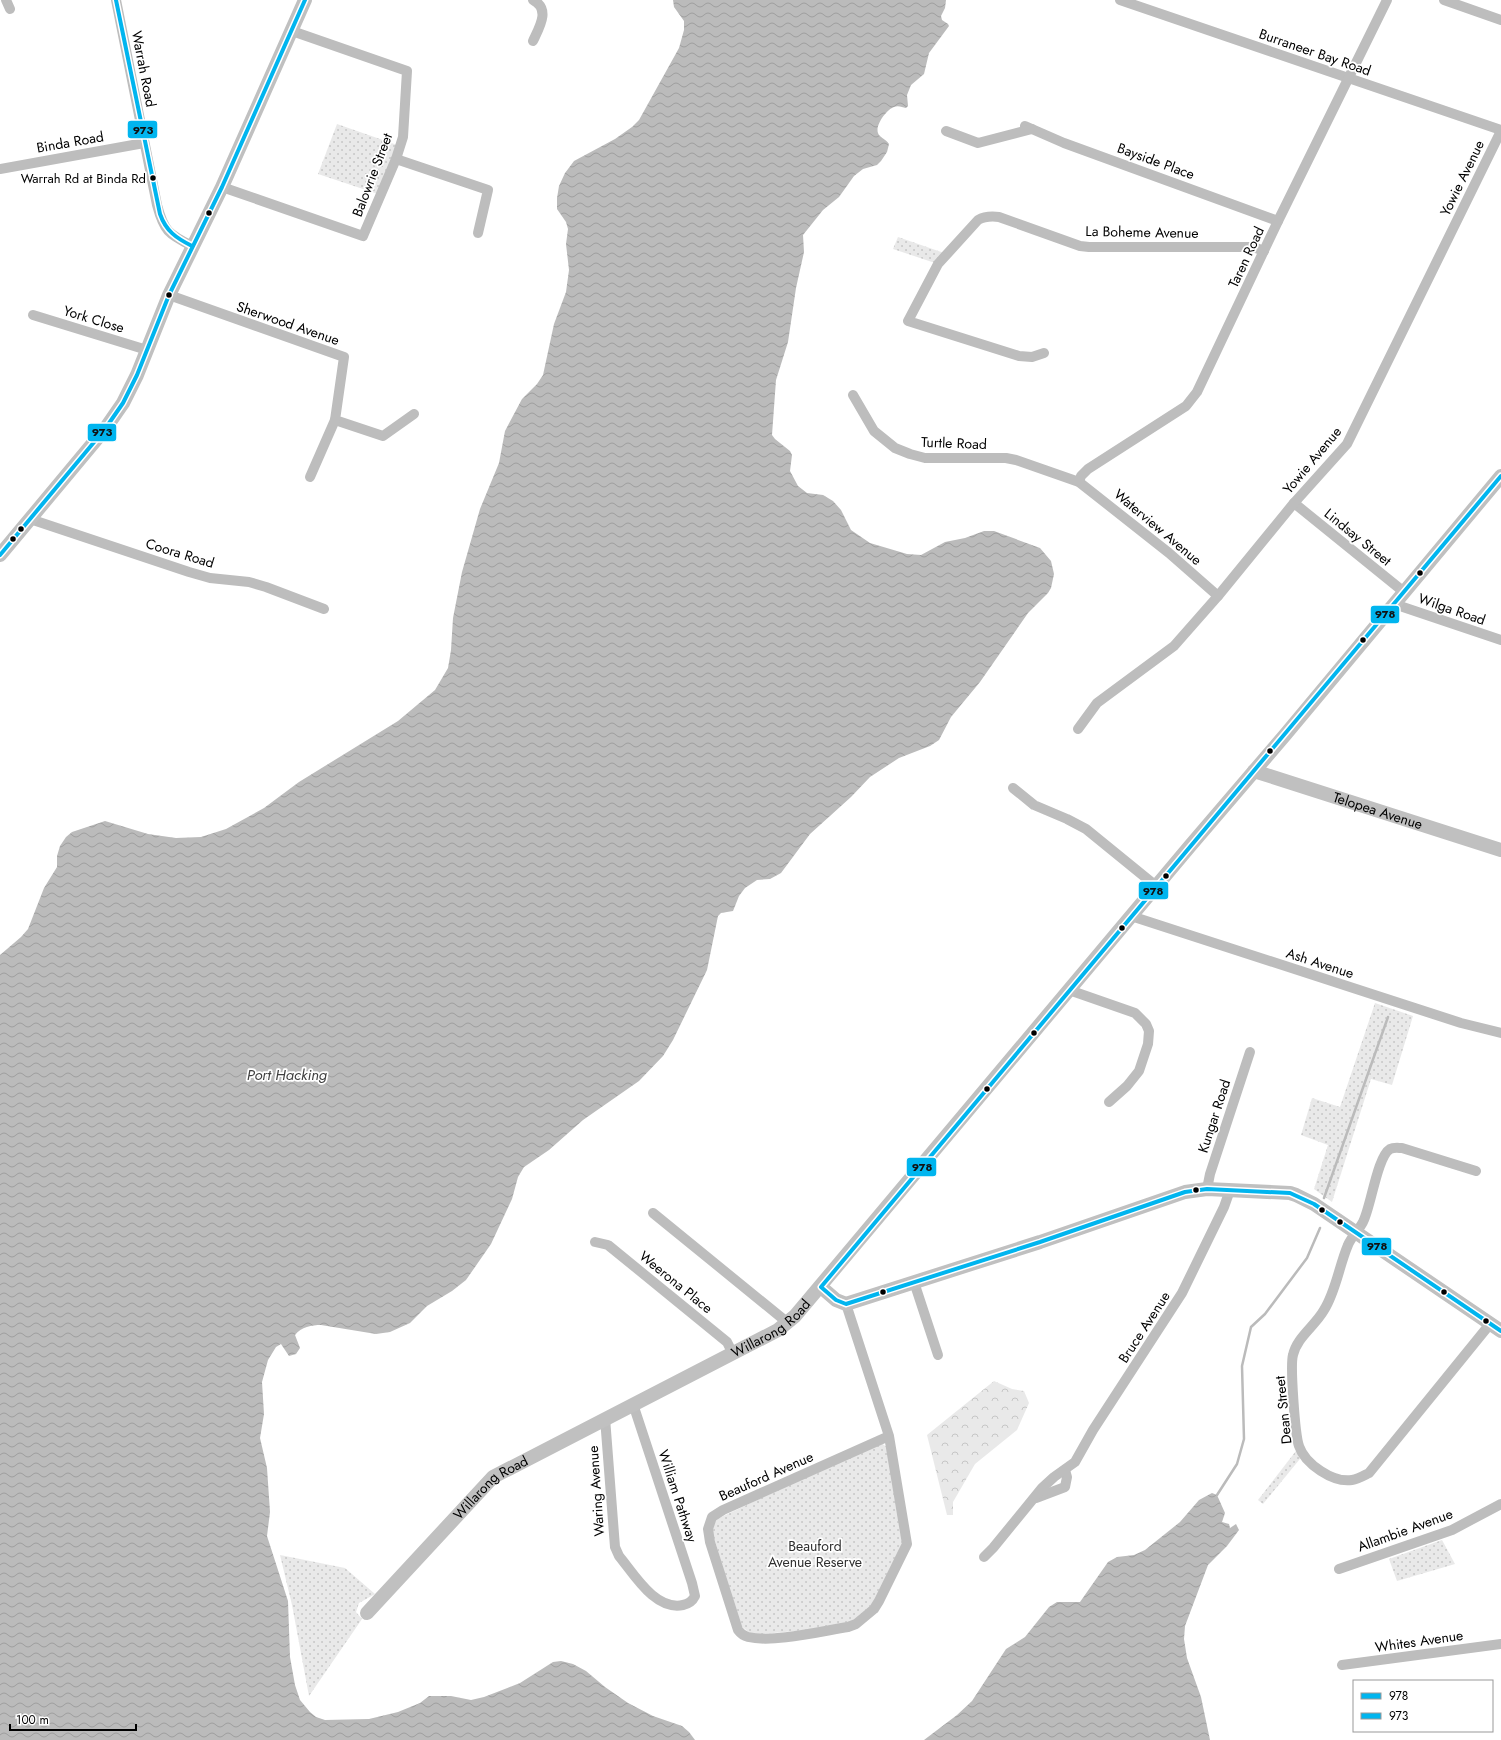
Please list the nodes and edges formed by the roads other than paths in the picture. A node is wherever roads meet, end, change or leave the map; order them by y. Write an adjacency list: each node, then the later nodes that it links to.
1 (116, 0): 13 (street, Warrah Road)
2 (305, 0): 8 (street)
3 (533, 0): 9 (street)
4 (1120, 0): 10 (street, Burraneer Bay Road)
5 (1387, 0): 10 (street, Taren Road)
6 (1444, 0): 7 (street)
7 (1501, 20)
8 (292, 31): 14 (street, Balowrie Street); 16 (street)
9 (533, 41)
10 (1349, 78): 11 (street, Burraneer Bay Road); 17 (street, Taren Road)
11 (1501, 130): 31 (street, Yowie Avenue)
12 (946, 131): 17 (street, Bayside Place)
13 (144, 143): 15 (street, Binda Road); 19 (street, Warrah Road)
14 (396, 159): 16 (street, Balowrie Street); 18 (street)
15 (0, 168)
16 (222, 187): 19 (street)
17 (1278, 221): 20 (street, Taren Road)
18 (478, 233)
19 (192, 246): 21 (street)
20 (1264, 251): 24 (street, La Boheme Avenue); 30 (street, Taren Road)
21 (169, 295): 23 (street); 27 (street, Sherwood Avenue)
22 (33, 315): 23 (street, York Close)
23 (147, 350): 32 (street)
24 (1044, 353)
25 (853, 395): 30 (street, Turtle Road)
26 (414, 414): 27 (street)
27 (335, 420): 28 (street)
28 (310, 476)
29 (1501, 476): 34 (street, Willarong Road)
30 (1080, 482): 35 (street, Waterview Avenue)
31 (1294, 503): 34 (street, Lindsay Street); 35 (street, Yowie Avenue)
32 (30, 519): 33 (street); 37 (street, Coora Road)
33 (0, 555)
34 (1404, 592): 36 (street, Willarong Road)
35 (1218, 596): 39 (street, Yowie Avenue)
36 (1394, 604): 38 (street, Wilga Road); 40 (street, Willarong Road)
37 (324, 609)
38 (1501, 640)
39 (1078, 729)
40 (1254, 771): 42 (street, Telopea Avenue); 43 (street, Willarong Road)
41 (1013, 788): 43 (street)
42 (1501, 850)
43 (1156, 886): 44 (street, Willarong Road)
44 (1131, 916): 45 (street, Willarong Road); 46 (street, Ash Avenue)
45 (1069, 990): 48 (street); 56 (street, Willarong Road)
46 (1501, 1033)
47 (1250, 1052): 50 (street, Kungar Road)
48 (1108, 1102)
49 (1476, 1171): 53 (street, Dean Street)
50 (1208, 1189): 51 (street); 55 (street)
51 (1230, 1190): 53 (street); 65 (street, Bruce Avenue)
52 (653, 1213): 58 (street)
53 (1356, 1232): 59 (street); 59 (street, Dean Street)
54 (595, 1242): 60 (street, Weerona Place)
55 (914, 1282): 57 (street); 61 (street)
56 (821, 1287): 57 (street); 58 (street, Willarong Road)
57 (846, 1304): 64 (street, Beauford Avenue)
58 (788, 1323): 60 (street, Willarong Road)
59 (1496, 1327)
60 (733, 1354): 62 (street, Willarong Road)
61 (938, 1356)
62 (633, 1404): 63 (street, Willarong Road); 70 (street, William Pathway)
63 (605, 1418): 70 (street, Waring Avenue); 71 (street, Willarong Road)
64 (889, 1436): 64 (street, Beauford Avenue)
65 (1065, 1470): 66 (street, Bruce Avenue); 66 (street, Bruce Avenue)
66 (1032, 1500): 68 (street, Bruce Avenue)
67 (1501, 1504): 69 (street, Allambie Avenue)
68 (984, 1557)
69 (1339, 1569)
70 (695, 1596)
71 (366, 1613)
72 (1501, 1644): 73 (street, Whites Avenue)
73 (1342, 1666)

